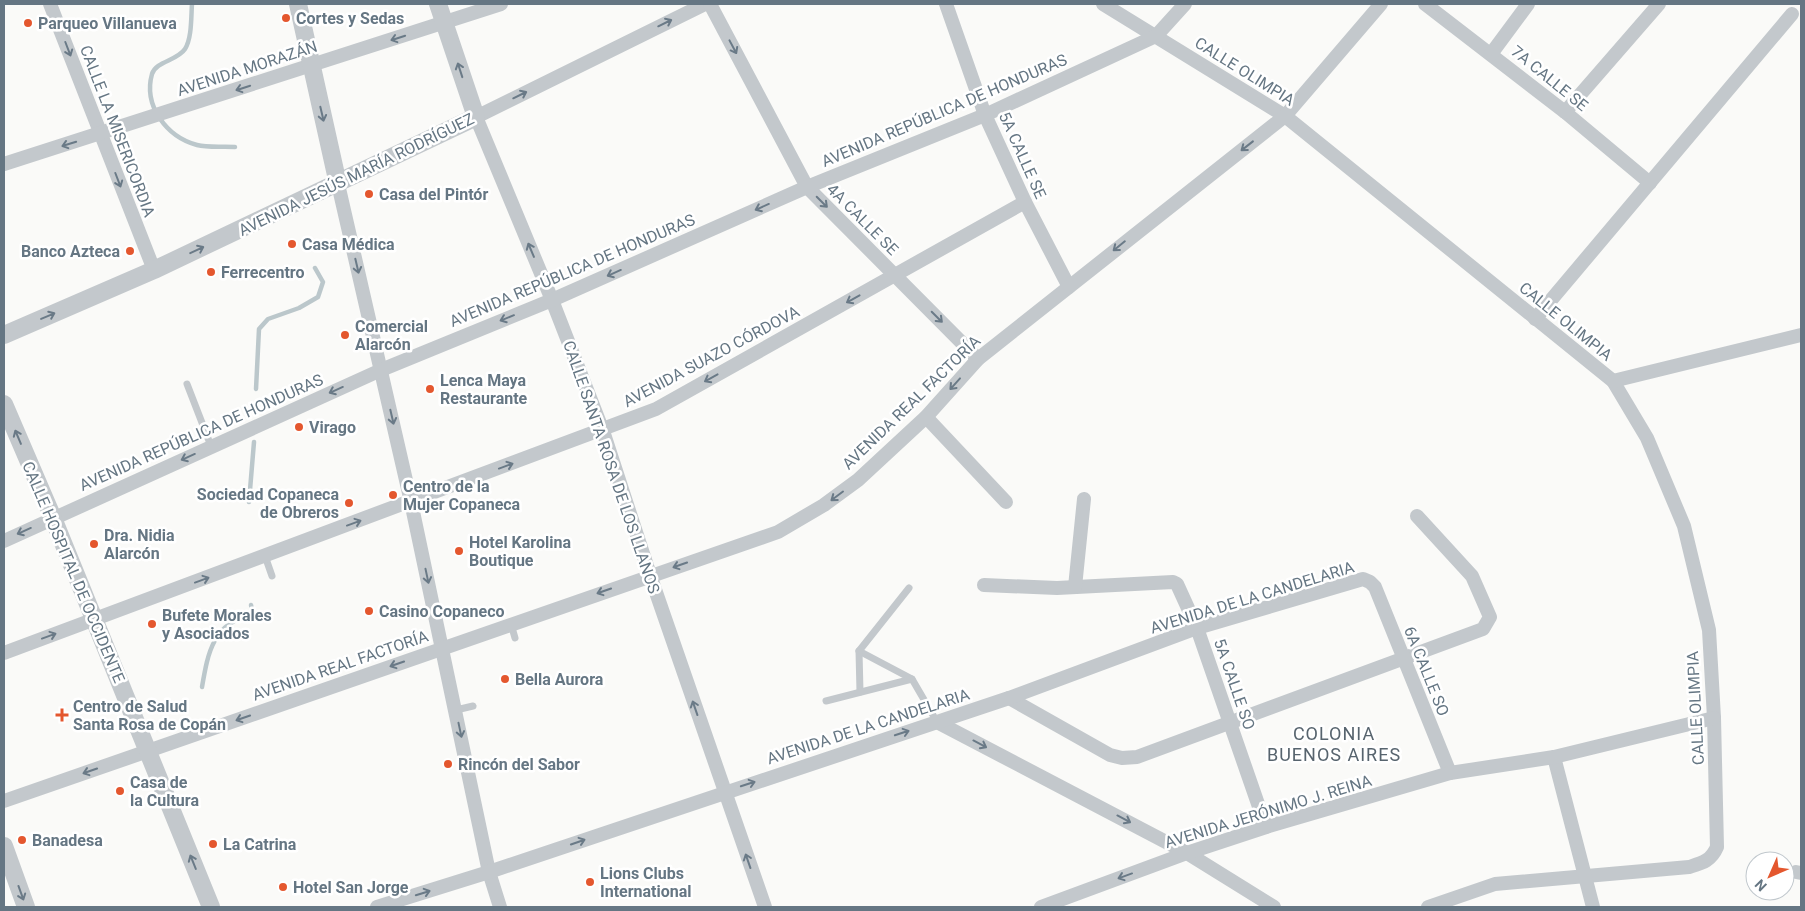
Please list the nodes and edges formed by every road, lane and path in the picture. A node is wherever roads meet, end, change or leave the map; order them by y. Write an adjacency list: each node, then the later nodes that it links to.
1 (50, 4): 23 (street, CALLE LA MISERICORDIA, one-way to 23)
2 (298, 4): 18 (street)
3 (438, 4): 15 (street, CALLE SANTA ROSA DE LOS LLANOS)
4 (501, 4): 15 (street, AVENIDA MORAZÁN)
5 (705, 4): 22 (street, AVENIDA JESÚS MARÍA RODRÍGUEZ, one-way to 5)
6 (710, 4): 27 (street, 4A CALLE SE, one-way to 27)
7 (946, 4): 20 (street, 5A CALLE SE)
8 (1104, 4): 16 (street, CALLE OLIMPIA)
9 (1185, 4): 16 (street)
10 (1381, 4): 21 (street, AVENIDA REAL FACTORÍA)
11 (1425, 4): 17 (street, 7A CALLE SE)
12 (1528, 4): 17 (street)
13 (1659, 4): 19 (street)
14 (1792, 14): 26 (street)
15 (444, 22): 18 (street, AVENIDA MORAZÁN, one-way to 18); 22 (street, CALLE SANTA ROSA DE LOS LLANOS, one-way to 15)
16 (1156, 36): 20 (street, AVENIDA REPÚBLICA DE HONDURAS); 21 (street, CALLE OLIMPIA)
17 (1491, 54): 19 (street, 7A CALLE SE)
18 (310, 66): 23 (street, AVENIDA MORAZÁN, one-way to 23); 25 (street, one-way to 25)
19 (1565, 112): 26 (street, 7A CALLE SE)
20 (986, 115): 27 (street, AVENIDA REPÚBLICA DE HONDURAS); 28 (street, 5A CALLE SE)
21 (1285, 116): 31 (street, AVENIDA REAL FACTORÍA, one-way to 31); 33 (street, CALLE OLIMPIA)
22 (476, 117): 25 (street, AVENIDA JESÚS MARÍA RODRÍGUEZ); 32 (street, CALLE SANTA ROSA DE LOS LLANOS, one-way to 22)
23 (101, 134): 24 (street, AVENIDA MORAZÁN, one-way to 24); 29 (street, CALLE LA MISERICORDIA, one-way to 29)
24 (4, 164)
25 (338, 184): 29 (street, AVENIDA JESÚS MARÍA RODRÍGUEZ, one-way to 25); 37 (street, one-way to 37)
26 (1650, 184): 33 (street)
27 (807, 187): 30 (street, 4A CALLE SE, one-way to 30); 32 (street, AVENIDA REPÚBLICA DE HONDURAS, one-way to 32)
28 (1025, 202): 30 (street, AVENIDA SUAZO CÓRDOVA); 31 (street, 5A CALLE SE)
29 (154, 270): 34 (street, AVENIDA JESÚS MARÍA RODRÍGUEZ, one-way to 29)
30 (896, 276): 36 (street, 4A CALLE SE, one-way to 36); 42 (street, AVENIDA SUAZO CÓRDOVA, one-way to 42)
31 (1069, 287): 36 (street, AVENIDA REAL FACTORÍA)
32 (552, 300): 37 (street, AVENIDA REPÚBLICA DE HONDURAS, one-way to 37); 42 (street, CALLE SANTA ROSA DE LOS LLANOS)
33 (1535, 319): 38 (street, CALLE OLIMPIA)
34 (4, 335)
35 (1801, 335): 38 (street)
36 (978, 358): 41 (street, AVENIDA REAL FACTORÍA, one-way to 41)
37 (381, 370): 43 (street, AVENIDA REPÚBLICA DE HONDURAS, one-way to 43); 45 (street, one-way to 45)
38 (1613, 381): 71 (street, CALLE OLIMPIA)
39 (187, 384): 43 (lane)
40 (4, 404): 48 (street, CALLE HOSPITAL DE OCCIDENTE, one-way to 40)
41 (926, 416): 46 (street); 51 (street, AVENIDA REAL FACTORÍA, one-way to 51)
42 (602, 431): 45 (street, AVENIDA SUAZO CÓRDOVA, one-way to 42); 51 (street, CALLE SANTA ROSA DE LOS LLANOS)
43 (211, 446): 48 (street, AVENIDA REPÚBLICA DE HONDURAS, one-way to 48)
44 (1084, 499): 55 (street)
45 (411, 502): 50 (street, AVENIDA SUAZO CÓRDOVA, one-way to 45); 61 (street, one-way to 61)
46 (1006, 502)
47 (1417, 516): 64 (street)
48 (53, 518): 49 (street, AVENIDA REPÚBLICA DE HONDURAS, one-way to 49); 57 (street, CALLE HOSPITAL DE OCCIDENTE)
49 (4, 541)
50 (265, 556): 52 (lane); 57 (street, AVENIDA SUAZO CÓRDOVA, one-way to 50)
51 (650, 575): 58 (street, AVENIDA REAL FACTORÍA, one-way to 58); 77 (street, CALLE SANTA ROSA DE LOS LLANOS, one-way to 51)
52 (272, 576)
53 (1370, 582): 59 (street, AVENIDA DE LA CANDELARIA); 64 (street, 6A CALLE SO)
54 (984, 585): 55 (street)
55 (1075, 587): 59 (street, 5A CALLE SO)
56 (909, 588): 62 (lane)
57 (94, 620): 63 (street, AVENIDA SUAZO CÓRDOVA, one-way to 57); 74 (street, CALLE HOSPITAL DE OCCIDENTE)
58 (511, 624): 60 (lane); 61 (street, AVENIDA REAL FACTORÍA)
59 (1197, 628): 67 (street, AVENIDA DE LA CANDELARIA); 73 (street, 5A CALLE SO)
60 (515, 638)
61 (443, 648): 70 (street); 74 (street, AVENIDA REAL FACTORÍA, one-way to 74)
62 (859, 651): 65 (lane); 66 (lane)
63 (4, 654)
64 (1402, 658): 73 (street); 76 (street, 6A CALLE SO)
65 (912, 679): 66 (lane); 72 (lane)
66 (860, 692): 68 (lane)
67 (1009, 698): 72 (street, AVENIDA DE LA CANDELARIA); 73 (street)
68 (826, 701)
69 (472, 706): 70 (lane)
70 (456, 710): 82 (street, one-way to 82)
71 (1714, 718): 75 (street, AVENIDA JERÓNIMO J. REINA); 83 (street, CALLE OLIMPIA)
72 (937, 722): 77 (street, AVENIDA DE LA CANDELARIA, one-way to 72); 81 (street, one-way to 81)
73 (1230, 724): 79 (street, 5A CALLE SO)
74 (148, 751): 78 (street, AVENIDA REAL FACTORÍA, one-way to 78); 85 (street, CALLE HOSPITAL DE OCCIDENTE, one-way to 74)
75 (1554, 757): 76 (street, AVENIDA JERÓNIMO J. REINA); 83 (street)
76 (1450, 773): 79 (street, AVENIDA JERÓNIMO J. REINA)
77 (724, 792): 82 (street, AVENIDA DE LA CANDELARIA, one-way to 77); 88 (street, CALLE SANTA ROSA DE LOS LLANOS, one-way to 77)
78 (4, 801)
79 (1266, 827): 81 (street, AVENIDA JERÓNIMO J. REINA)
80 (4, 846): 84 (street, one-way to 84)
81 (1187, 853): 89 (street, AVENIDA JERÓNIMO J. REINA, one-way to 89); 90 (street)
82 (489, 872): 86 (street, AVENIDA DE LA CANDELARIA, one-way to 82); 87 (street)
83 (1585, 875): 91 (street); 92 (street)
84 (26, 907)
85 (211, 907)
86 (377, 907)
87 (500, 907)
88 (765, 907)
89 (1041, 907)
90 (1274, 907)
91 (1428, 907)
92 (1593, 907)

